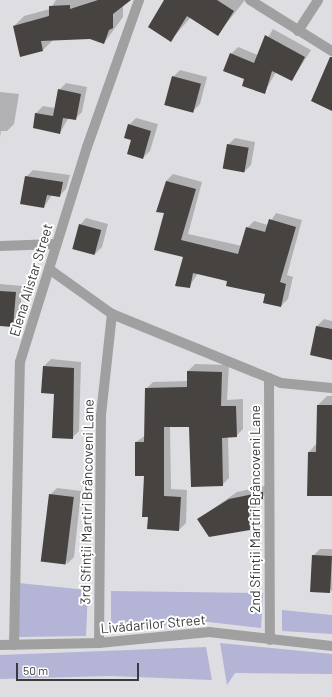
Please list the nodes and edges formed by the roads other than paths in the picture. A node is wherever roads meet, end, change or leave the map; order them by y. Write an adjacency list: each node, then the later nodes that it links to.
1 (140, 0): 6 (street, Elena Alistar Street)
2 (250, 0): 4 (street)
3 (318, 0): 4 (street)
4 (298, 31): 5 (street)
5 (332, 51)
6 (56, 244): 7 (street); 8 (street, Elena Alistar Street)
7 (0, 246)
8 (49, 269): 9 (street); 15 (street, Elena Alistar Street)
9 (112, 314): 10 (street); 13 (street, 3rd Sfinții Martiri Brâncoveni Lane)
10 (269, 378): 11 (street); 12 (street, 2nd Sfinții Martiri Brâncoveni Lane)
11 (332, 388)
12 (270, 640): 13 (street, Livădarilor Street); 16 (street, Livădarilor Street)
13 (99, 643): 15 (street, Livădarilor Street)
14 (0, 645): 15 (street, Livădarilor Street)
15 (14, 645)
16 (332, 646)

